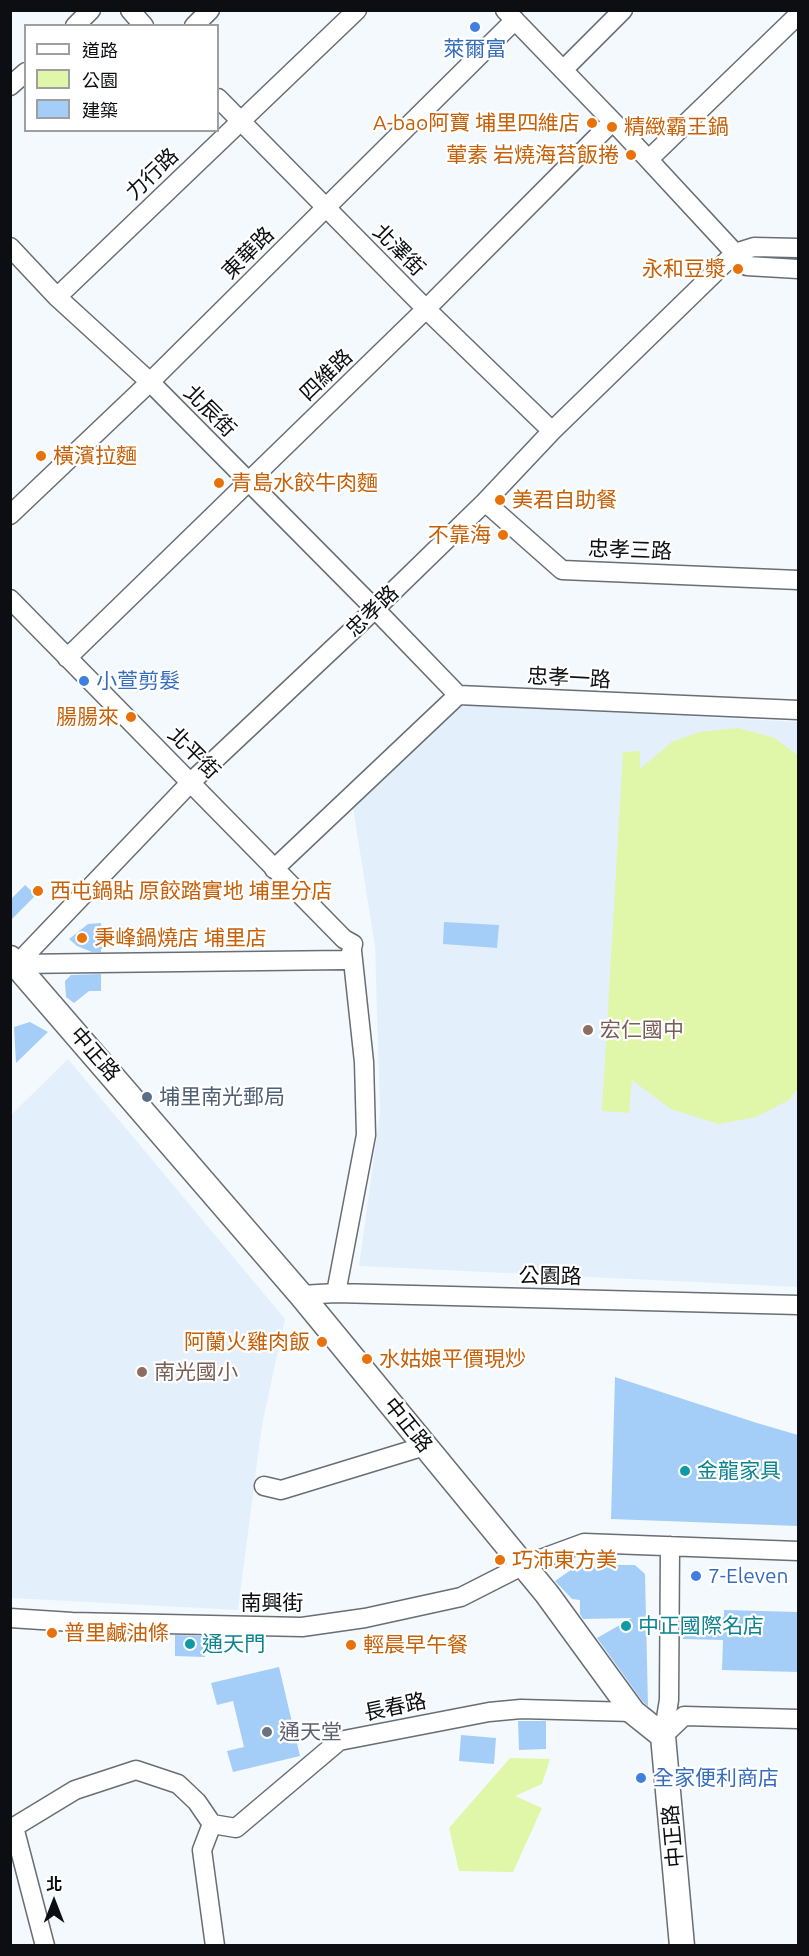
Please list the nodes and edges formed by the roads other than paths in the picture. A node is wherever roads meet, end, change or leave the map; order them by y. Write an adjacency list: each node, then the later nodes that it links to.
1 (91, 10): 8 (street)
2 (130, 10): 9 (street)
3 (210, 10): 10 (street)
4 (357, 10): 15 (street, 力行路)
5 (623, 10): 11 (street)
6 (510, 15): 11 (street); 18 (street, 東華路)
7 (798, 15): 17 (street)
8 (77, 24)
9 (142, 24)
10 (196, 24)
11 (563, 70): 16 (street)
12 (24, 74): 13 (street)
13 (10, 86)
14 (219, 99): 15 (street, 北澤街)
15 (241, 120): 18 (street, 北澤街); 23 (street, 力行路)
16 (612, 122): 17 (street); 24 (street, 四維路)
17 (649, 159): 21 (street)
18 (325, 207): 24 (street, 北澤街); 25 (street, 東華路)
19 (10, 247): 23 (street, 北辰街)
20 (798, 248): 21 (street)
21 (735, 253): 22 (street); 26 (street, 忠孝路)
22 (798, 268)
23 (57, 297): 25 (street, 北辰街)
24 (426, 309): 26 (street, 北澤街); 27 (street, 四維路)
25 (150, 382): 27 (street, 北辰街); 29 (street, 東華路)
26 (552, 431): 28 (street, 忠孝路)
27 (249, 482): 32 (street, 北辰街); 33 (street, 四維路)
28 (485, 502): 30 (street, 忠孝三路); 32 (street, 忠孝路)
29 (10, 515)
30 (798, 580)
31 (10, 599): 33 (street, 北平街)
32 (375, 609): 34 (street); 36 (street, 忠孝路)
33 (68, 658): 36 (street, 北平街)
34 (458, 695): 35 (street, 忠孝一路); 37 (street)
35 (798, 710)
36 (191, 782): 37 (street, 北平街); 39 (street, 忠孝路)
37 (274, 869): 38 (street, 北平街)
38 (348, 945): 39 (street); 40 (street)
39 (13, 964): 41 (main road, 中正路)
40 (336, 1293): 41 (street, 公園路); 42 (street, 公園路)
41 (301, 1295): 43 (main road, 中正路)
42 (798, 1305)
43 (425, 1446): 44 (street); 47 (main road, 中正路)
44 (264, 1486)
45 (670, 1546): 46 (street, 南興街); 47 (street, 南興街); 51 (street)
46 (798, 1551)
47 (524, 1565): 48 (street, 南興街); 49 (main road, 中正路)
48 (10, 1618)
49 (633, 1712): 51 (main road, 中正路); 52 (street, 長春路)
50 (798, 1719): 51 (street)
51 (663, 1736): 56 (main road, 中正路)
52 (212, 1824): 53 (street); 55 (street)
53 (12, 1826): 54 (street)
54 (45, 1946)
55 (215, 1946)
56 (682, 1946)

